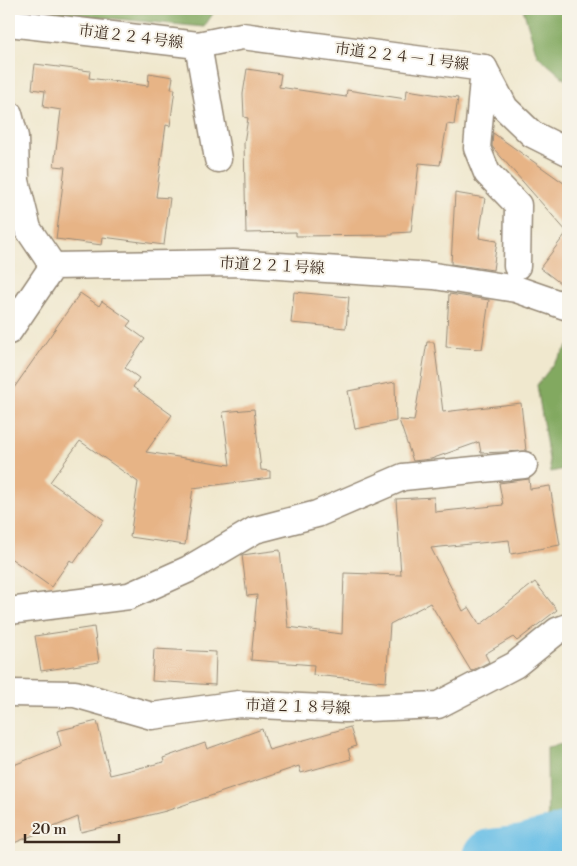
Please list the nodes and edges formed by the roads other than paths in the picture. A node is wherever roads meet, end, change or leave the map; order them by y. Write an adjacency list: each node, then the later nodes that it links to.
1 (9, 23): 2 (street, 市道２２４号線)
2 (198, 45): 3 (street, 市道２２４－１号線); 6 (street, 市道２２４号線)
3 (493, 69): 5 (street); 8 (street, 市道２２４－１号線)
4 (9, 114): 7 (street)
5 (568, 152)
6 (218, 159)
7 (53, 266): 9 (street, 市道２２１号線); 10 (street)
8 (517, 266)
9 (565, 306)
10 (9, 331)
11 (524, 465): 12 (street)
12 (9, 610)
13 (568, 627): 14 (street, 市道２１８号線)
14 (9, 693)

